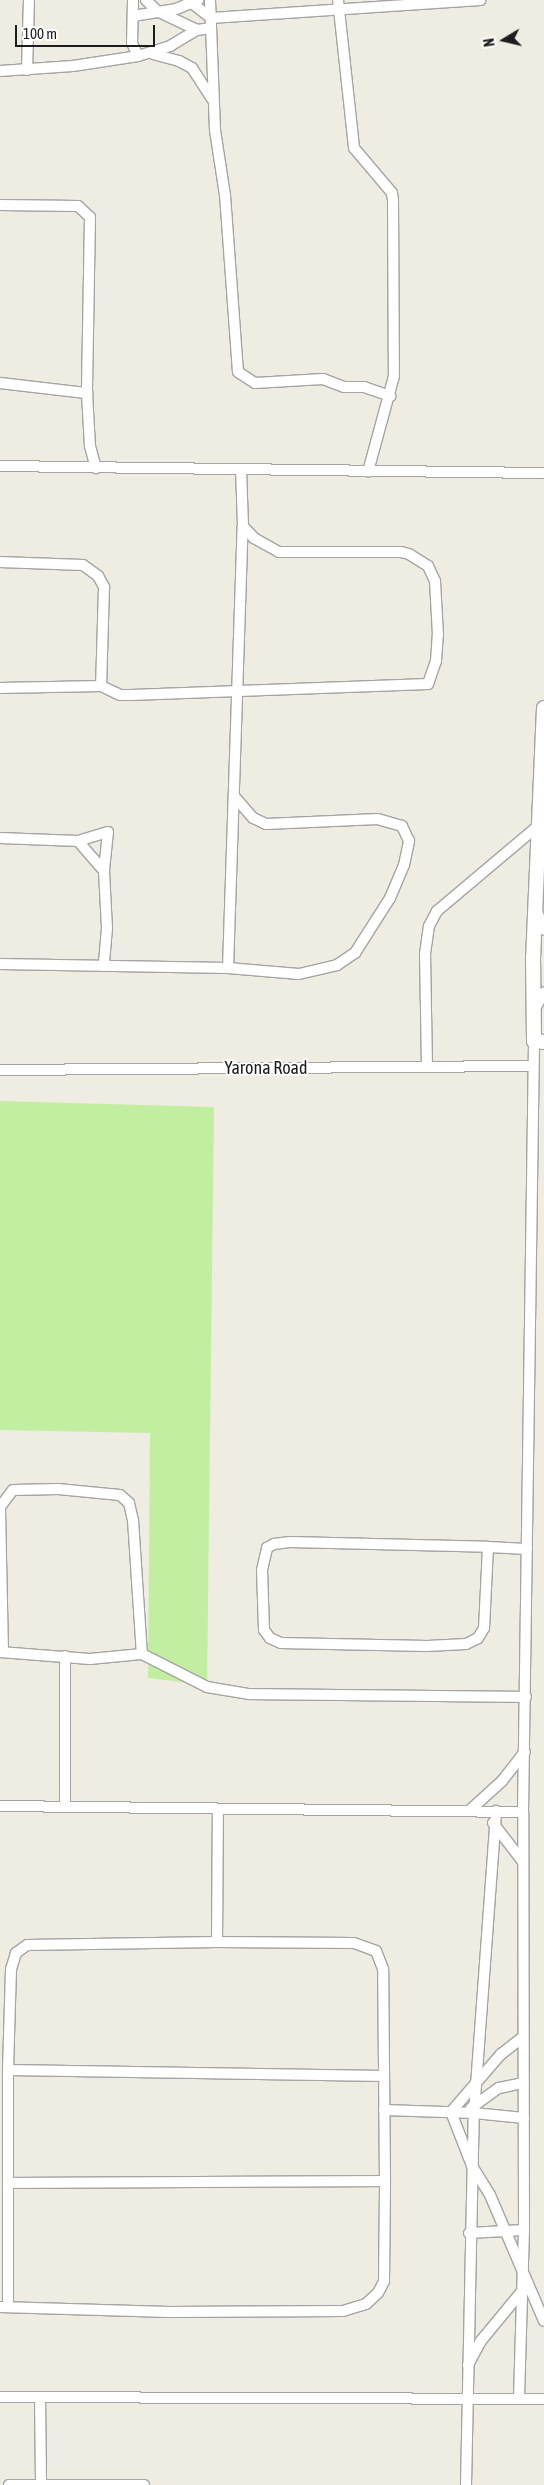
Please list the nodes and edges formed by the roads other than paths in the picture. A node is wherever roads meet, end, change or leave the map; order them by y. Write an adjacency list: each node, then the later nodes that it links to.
1 (28, 0): 16 (street)
2 (133, 0): 11 (street)
3 (146, 0): 9 (street)
4 (210, 0): 12 (street)
5 (338, 0): 10 (street)
6 (465, 0): 7 (street); 10 (street)
7 (480, 0)
8 (193, 2): 9 (street); 12 (street)
9 (157, 11): 11 (street); 13 (street)
10 (339, 11): 12 (street); 22 (street)
11 (132, 16): 15 (street)
12 (211, 23): 13 (street); 18 (street)
13 (197, 30): 14 (street)
14 (149, 54): 15 (street); 18 (street)
15 (138, 56): 16 (street)
16 (27, 70): 17 (street)
17 (0, 71)
18 (214, 102): 22 (street)
19 (0, 205): 21 (street)
20 (0, 383): 21 (street)
21 (87, 394): 24 (street)
22 (390, 396): 26 (street)
23 (0, 466): 24 (street)
24 (96, 468): 25 (street)
25 (241, 469): 26 (street); 28 (street)
26 (368, 472): 27 (street)
27 (544, 473)
28 (242, 526): 32 (street); 32 (street)
29 (0, 562): 30 (street)
30 (100, 686): 31 (street); 32 (street)
31 (0, 688)
32 (235, 692): 34 (street)
33 (544, 708): 35 (street)
34 (234, 796): 44 (street); 44 (street)
35 (542, 803): 36 (street)
36 (538, 826): 40 (street); 49 (street)
37 (0, 838): 38 (street)
38 (78, 840): 39 (street); 39 (street)
39 (104, 871): 43 (street)
40 (534, 900): 41 (street); 46 (street)
41 (544, 930)
42 (0, 964): 43 (street)
43 (104, 966): 44 (street)
44 (228, 968)
45 (544, 992): 46 (street)
46 (534, 1012): 47 (street)
47 (539, 1042): 48 (street)
48 (532, 1066): 49 (street, Yarona Road); 52 (street)
49 (427, 1067): 50 (street, Yarona Road)
50 (0, 1070)
51 (488, 1547): 51 (street); 52 (street)
52 (528, 1549): 56 (street)
53 (2, 1652): 54 (street); 55 (street)
54 (142, 1654): 55 (street); 56 (street)
55 (66, 1656): 59 (street)
56 (526, 1697): 57 (street)
57 (525, 1752): 61 (street); 63 (street)
58 (0, 1806): 59 (street)
59 (65, 1807): 60 (street)
60 (218, 1808): 61 (street); 66 (street)
61 (474, 1811): 62 (street); 64 (street)
62 (496, 1811): 63 (street); 64 (street)
63 (523, 1812): 65 (street)
64 (494, 1824): 65 (street); 70 (street)
65 (523, 1862): 67 (street)
66 (218, 1942): 68 (street); 69 (street)
67 (524, 2037): 70 (street); 71 (street)
68 (8, 2070): 69 (street); 72 (street)
69 (384, 2076): 73 (street)
70 (476, 2080): 74 (street); 75 (street)
71 (524, 2083): 74 (street); 76 (street)
72 (4, 2094): 79 (street)
73 (384, 2110): 75 (street); 78 (street)
74 (471, 2110): 75 (street); 76 (street); 77 (street)
75 (451, 2112): 77 (street)
76 (524, 2118): 80 (street)
77 (472, 2166): 81 (street); 82 (street)
78 (385, 2181): 79 (street); 85 (street)
79 (10, 2183): 85 (street)
80 (524, 2230): 81 (street); 83 (street)
81 (504, 2231): 82 (street); 83 (street)
82 (470, 2233): 87 (street)
83 (522, 2275): 84 (street); 86 (street)
84 (522, 2291): 87 (street); 91 (street)
85 (4, 2307)
86 (544, 2321)
87 (466, 2367): 90 (street)
88 (0, 2397): 89 (street)
89 (40, 2398): 90 (street); 93 (street)
90 (466, 2398): 91 (street); 97 (street)
91 (519, 2398): 92 (street)
92 (544, 2399)
93 (41, 2484): 94 (street); 95 (street)
94 (9, 2485)
95 (122, 2485): 96 (street)
96 (144, 2485)
97 (466, 2485)

